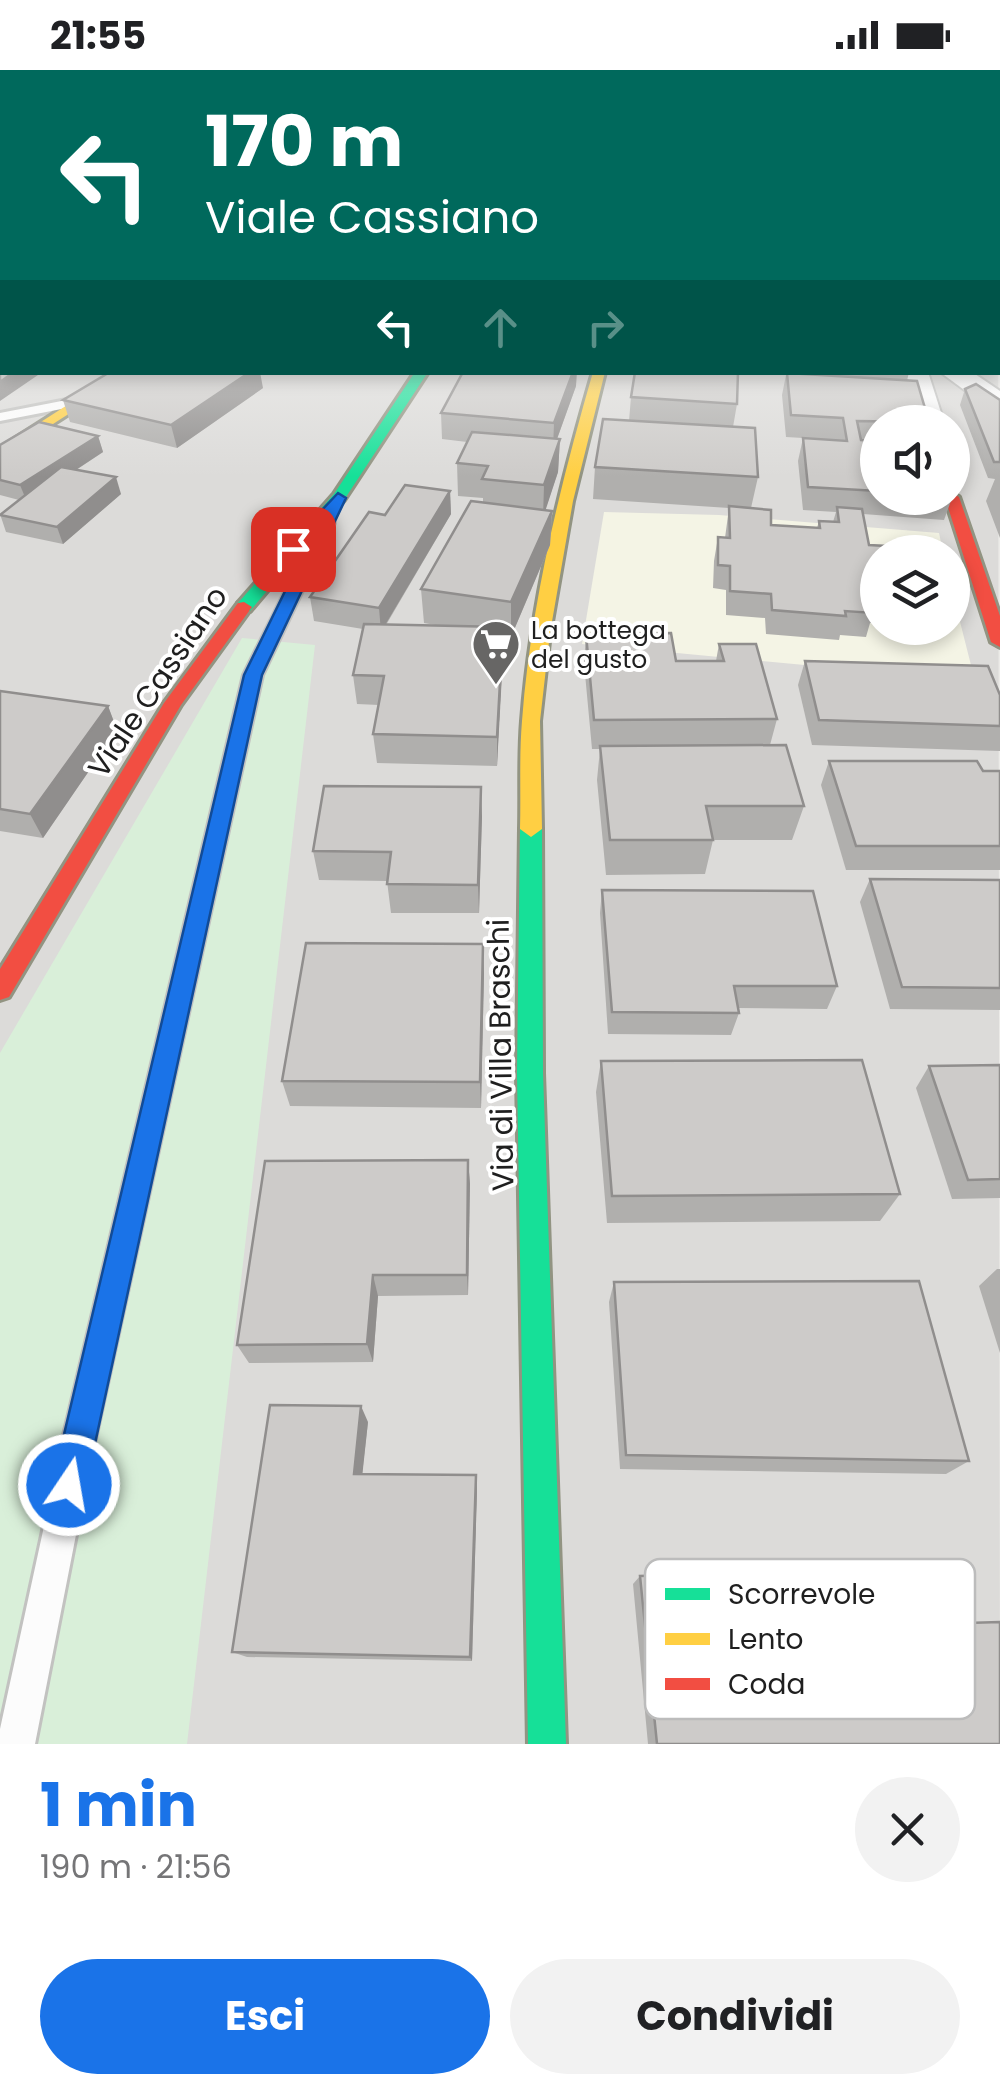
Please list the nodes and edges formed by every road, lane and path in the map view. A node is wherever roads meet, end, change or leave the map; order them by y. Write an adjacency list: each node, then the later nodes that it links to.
1 (123, 375): 6 (street)
2 (420, 375): 11 (street, Viale Cassiano)
3 (598, 375): 16 (street, Via di Villa Braschi)
4 (916, 375): 8 (street)
5 (958, 375): 7 (street)
6 (81, 402): 9 (lane); 10 (street)
7 (1000, 403)
8 (925, 405)
9 (0, 417)
10 (0, 454)
11 (338, 498): 14 (street, Viale Cassiano); 15 (lane)
12 (958, 515): 13 (street)
13 (1000, 642)
14 (0, 990)
15 (16, 1744)
16 (546, 1744)

